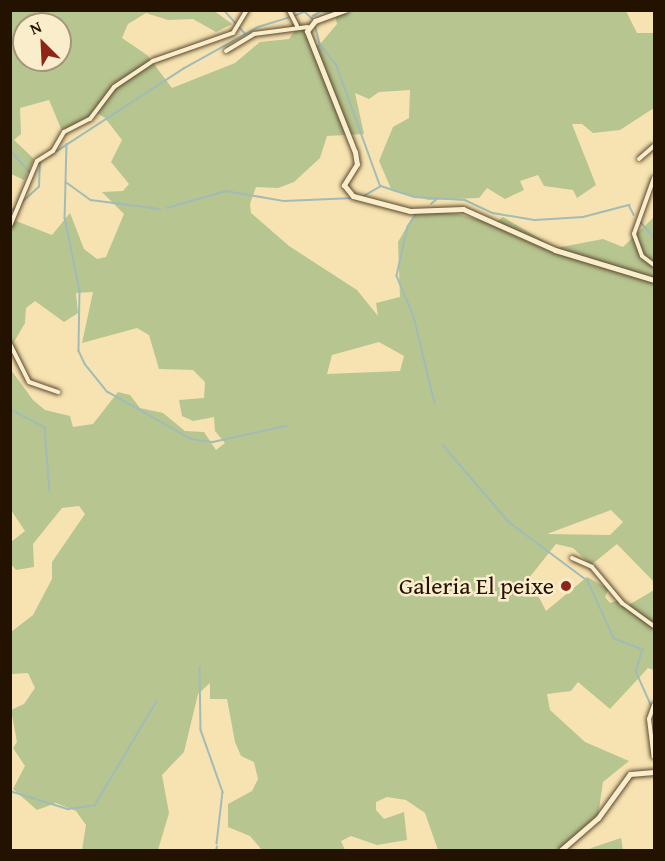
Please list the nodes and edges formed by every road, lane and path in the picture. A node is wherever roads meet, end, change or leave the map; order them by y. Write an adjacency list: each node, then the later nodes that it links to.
1 (247, 10): 10 (street)
2 (289, 10): 4 (street)
3 (345, 10): 5 (street)
4 (297, 27): 5 (street); 6 (street)
5 (308, 27): 12 (street)
6 (226, 51)
7 (654, 146): 8 (street)
8 (639, 159)
9 (654, 178): 11 (street)
10 (10, 226)
11 (654, 266)
12 (654, 280)
13 (10, 344): 14 (street)
14 (57, 392)
15 (572, 558): 16 (street)
16 (654, 626)
17 (654, 705): 18 (street)
18 (654, 757)
19 (654, 770): 20 (street)
20 (561, 850)

